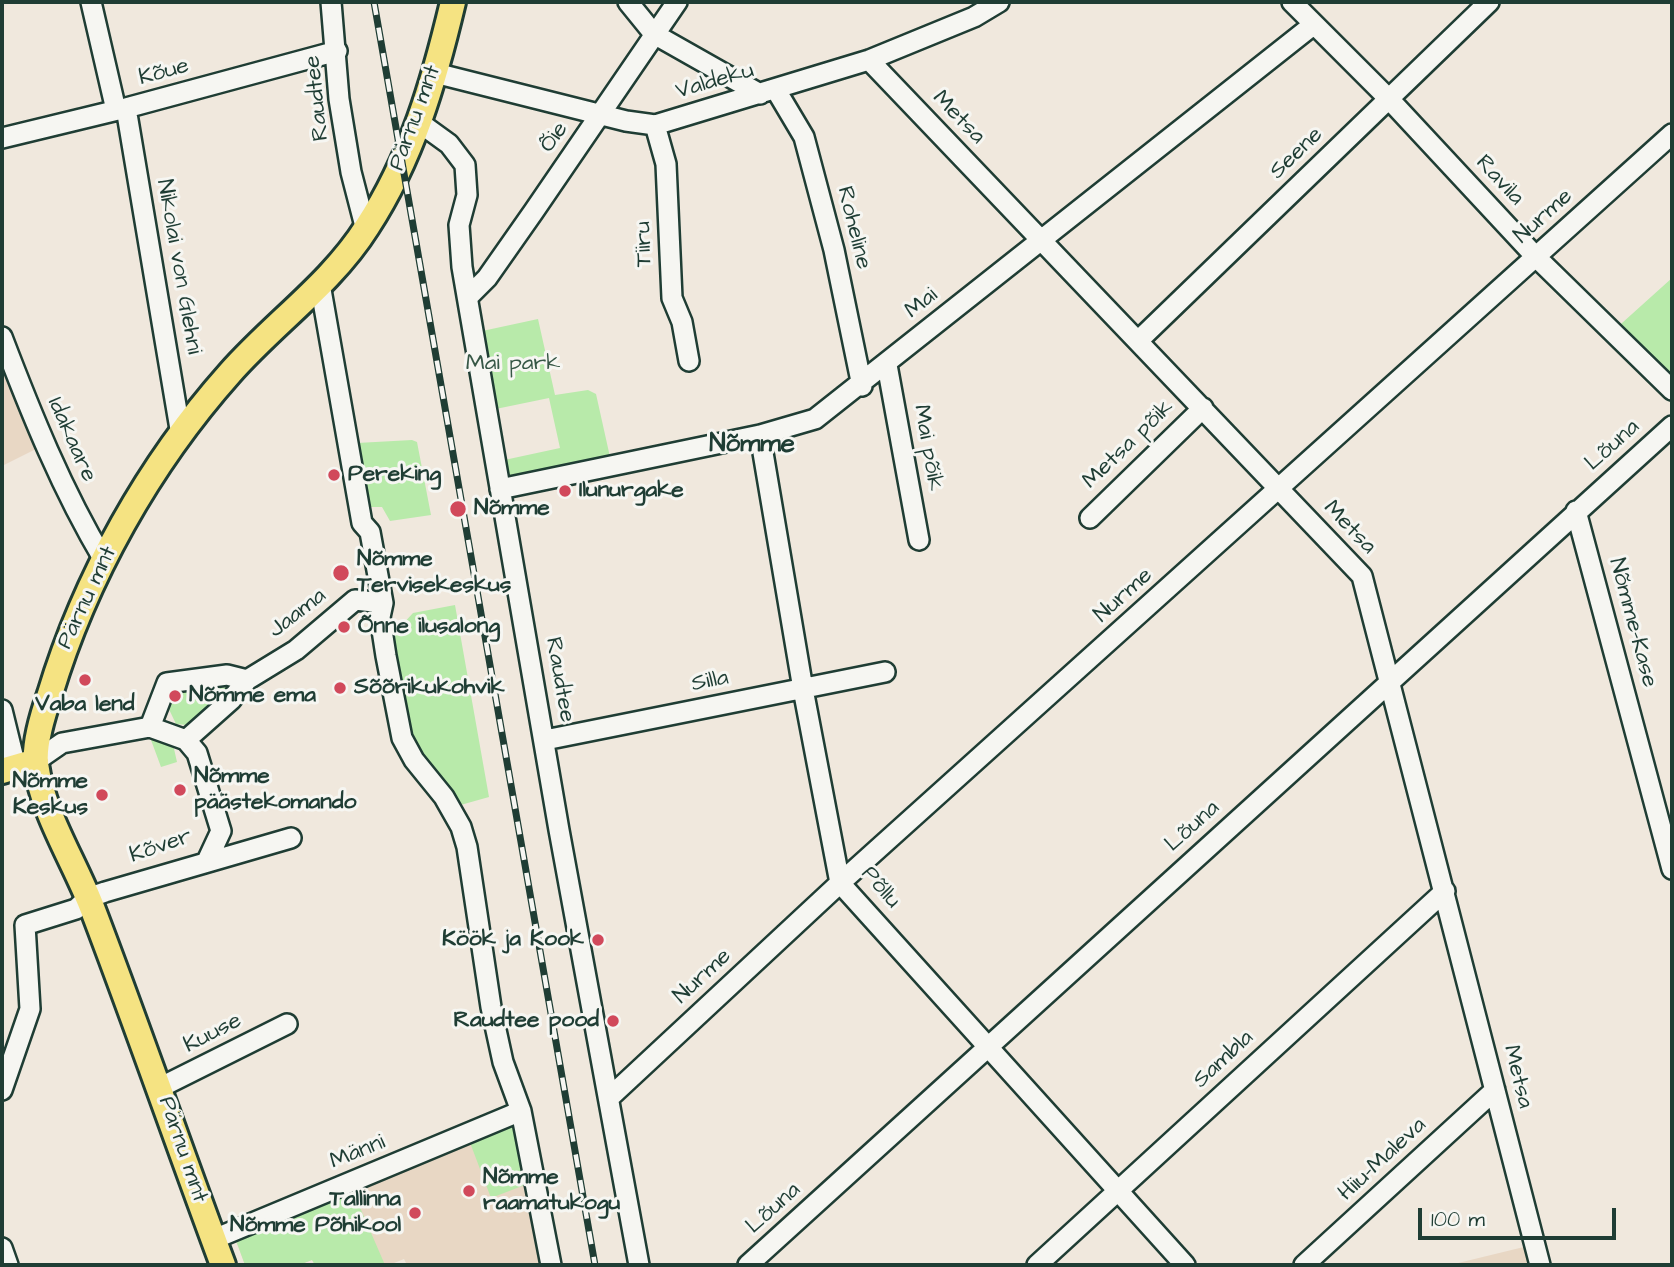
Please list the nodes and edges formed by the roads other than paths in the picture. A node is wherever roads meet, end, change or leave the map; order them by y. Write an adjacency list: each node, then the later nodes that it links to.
1 (91, 2): 16 (street, Nikolai von Glehni)
2 (331, 2): 11 (street, Raudtee)
3 (453, 2): 13 (main road, Pärnu mnt)
4 (628, 2): 10 (street, Roheline)
5 (677, 2): 10 (street, Õie)
6 (999, 2): 12 (street, Valdeku)
7 (1292, 2): 9 (street, Ravila)
8 (1489, 2): 15 (street, Seene)
9 (1313, 25): 15 (street, Ravila); 23 (street, Mai)
10 (654, 34): 14 (street, Roheline); 17 (street, Õie)
11 (337, 51): 16 (street, Kõue); 22 (street, Raudtee)
12 (869, 60): 14 (street, Valdeku); 23 (street, Metsa)
13 (435, 73): 17 (street, Valdeku); 18 (main road, Pärnu mnt)
14 (768, 92): 19 (street, Valdeku); 31 (street, Roheline)
15 (1389, 99): 24 (street, Ravila); 28 (street, Seene)
16 (121, 109): 21 (street, Kõue); 35 (street, Nikolai von Glehni)
17 (602, 114): 19 (street, Valdeku); 26 (street, Õie)
18 (419, 122): 22 (main road, Pärnu mnt); 26 (street, Raudtee)
19 (655, 125): 29 (street, Tiiru)
20 (1672, 134): 24 (street, Nurme)
21 (2, 138)
22 (366, 230): 25 (main road, Pärnu mnt)
23 (1040, 239): 28 (street, Metsa); 30 (street, Mai)
24 (1536, 257): 32 (street, Ravila); 38 (street, Nurme)
25 (320, 285): 35 (main road, Pärnu mnt); 43 (street)
26 (468, 298): 37 (street, Raudtee)
27 (2, 337): 42 (street, Idakaare)
28 (1138, 341): 33 (street, Metsa)
29 (689, 361)
30 (887, 365): 31 (street, Mai); 41 (street, Mai põik)
31 (862, 386): 36 (street, Mai)
32 (1672, 390)
33 (1203, 408): 38 (street, Metsa); 40 (street, Metsa põik)
34 (1672, 426): 39 (street, Lõuna)
35 (181, 435): 42 (main road, Pärnu mnt)
36 (760, 435): 37 (street, Mai); 47 (street, Põllu)
37 (500, 489): 51 (street, Raudtee)
38 (1279, 491): 46 (street, Metsa); 57 (street, Nurme)
39 (1576, 511): 46 (street, Lõuna); 53 (street, Nõmme-Kase)
40 (1090, 518)
41 (919, 540)
42 (104, 560): 52 (main road, Pärnu mnt)
43 (377, 603): 45 (street, Jaama); 66 (street)
44 (885, 672): 47 (street, Silla)
45 (247, 680): 49 (street); 50 (street, Jaama)
46 (1389, 683): 58 (street, Metsa); 61 (street, Lõuna)
47 (803, 689): 51 (street, Silla); 57 (street, Põllu)
48 (4, 718): 52 (street)
49 (150, 727): 50 (street); 52 (street)
50 (186, 740): 55 (street, Kõver)
51 (545, 740): 65 (street, Raudtee)
52 (18, 766): 59 (main road, Pärnu mnt)
53 (1666, 816): 56 (street, Nõmme-Kase)
54 (291, 838): 55 (street)
55 (207, 860): 59 (street, Kõver)
56 (1672, 869)
57 (840, 883): 61 (street, Põllu); 65 (street, Nurme)
58 (1445, 891): 64 (street, Metsa); 67 (street, Sambla)
59 (88, 898): 62 (main road, Pärnu mnt); 63 (street, Kõver)
60 (287, 1024): 62 (street, Kuuse)
61 (989, 1045): 67 (street, Põllu); 74 (street, Lõuna)
62 (160, 1087): 68 (main road, Pärnu mnt)
63 (2, 1090)
64 (1495, 1090): 77 (street, Hiiu-Maleva); 78 (street, Metsa)
65 (610, 1097): 73 (street, Raudtee)
66 (521, 1111): 68 (street, Männi); 72 (street)
67 (1116, 1192): 75 (street, Sambla); 76 (street, Põllu)
68 (214, 1239): 71 (main road, Pärnu mnt)
69 (2, 1248): 70 (street)
70 (8, 1265)
71 (223, 1265)
72 (551, 1265)
73 (639, 1265)
74 (748, 1265)
75 (1037, 1265)
76 (1185, 1265)
77 (1304, 1265)
78 (1540, 1265)

